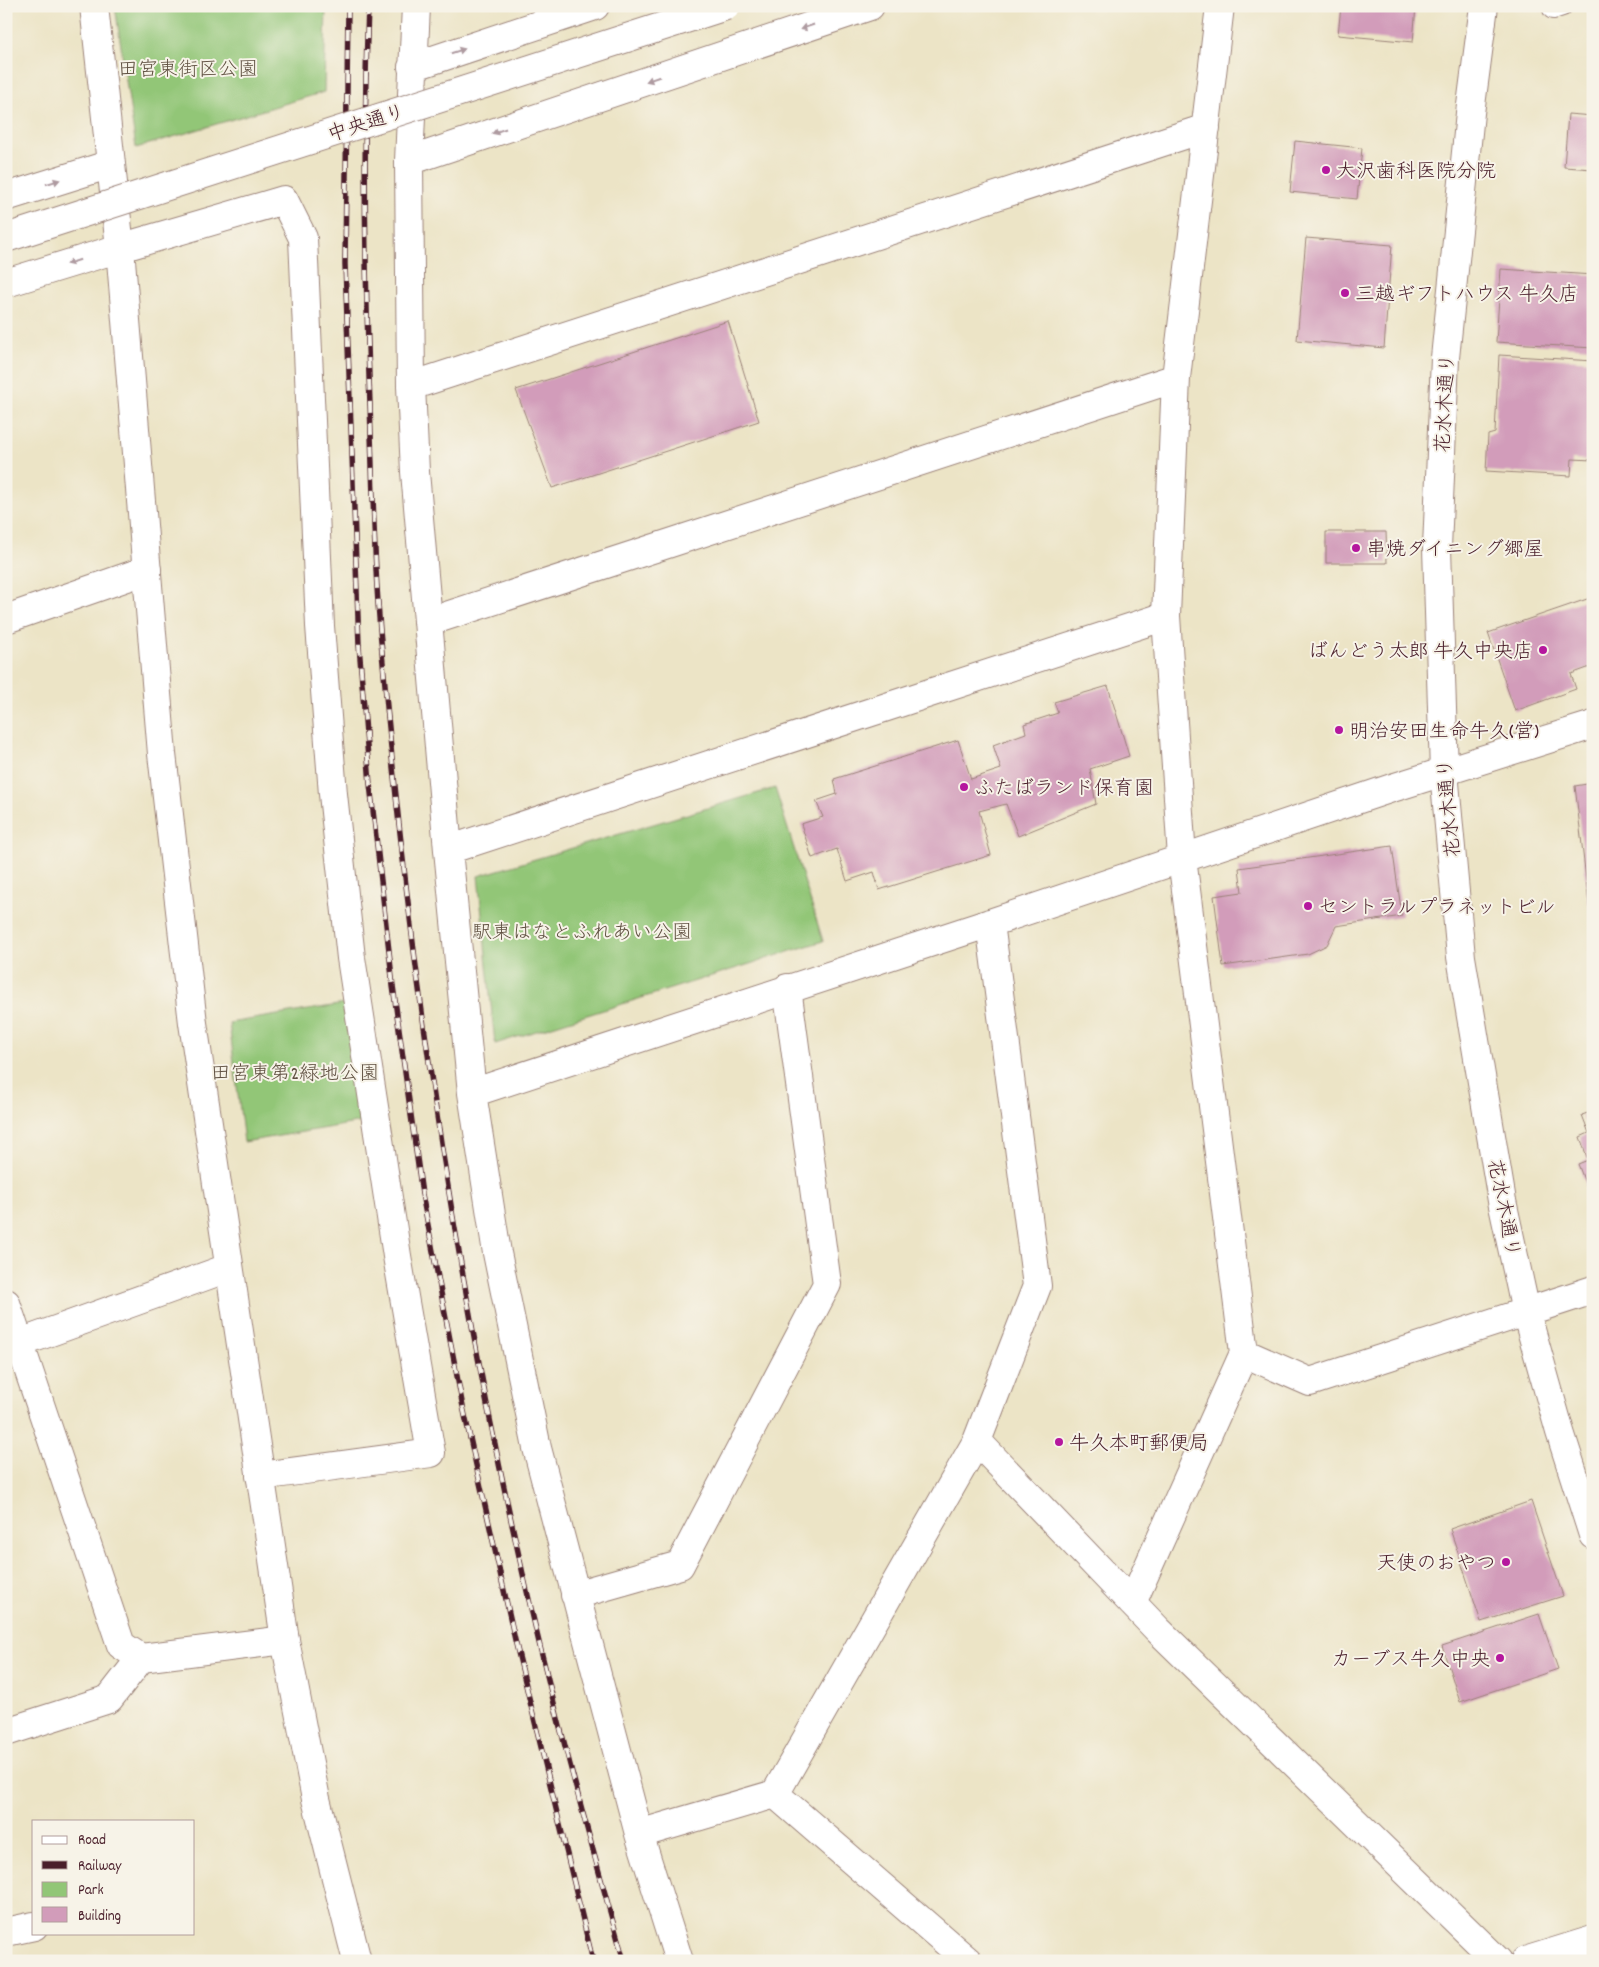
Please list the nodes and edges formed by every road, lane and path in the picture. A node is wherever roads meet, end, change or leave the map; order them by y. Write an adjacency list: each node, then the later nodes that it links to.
1 (94, 6): 11 (street)
2 (416, 6): 8 (street)
3 (595, 6): 8 (street, one-way to 3)
4 (726, 6): 13 (street, 中央通り, bridge)
5 (870, 6): 10 (street, one-way to 10)
6 (1220, 6): 9 (street)
7 (1484, 6): 23 (street, 花水木通り)
8 (412, 67): 10 (street)
9 (1206, 128): 16 (street); 17 (street)
10 (410, 160): 17 (street)
11 (111, 164): 12 (street, one-way to 11); 14 (street)
12 (6, 197)
13 (6, 238)
14 (120, 248): 15 (street, one-way to 15); 18 (street); 36 (street)
15 (6, 283)
16 (1176, 378): 19 (street); 21 (street)
17 (411, 386): 21 (street)
18 (147, 570): 20 (street); 29 (street)
19 (1166, 616): 24 (street); 25 (street)
20 (6, 619)
21 (428, 622): 24 (street)
22 (1593, 725): 23 (street)
23 (1444, 772): 25 (street); 32 (street, 花水木通り)
24 (448, 850): 28 (street)
25 (1182, 858): 26 (street); 34 (street)
26 (990, 923): 27 (street); 35 (street)
27 (787, 988): 28 (street); 38 (street)
28 (472, 1093): 38 (street)
29 (228, 1268): 33 (street); 36 (street)
30 (1593, 1290): 32 (street)
31 (6, 1302): 33 (street)
32 (1526, 1312): 34 (street); 37 (street, 花水木通り)
33 (13, 1345): 41 (street)
34 (1244, 1353): 39 (street)
35 (977, 1441): 39 (street); 43 (street)
36 (260, 1476): 40 (street)
37 (1593, 1535)
38 (575, 1595): 44 (street)
39 (1132, 1603): 51 (street)
40 (285, 1640): 41 (street); 48 (street)
41 (141, 1658): 42 (street)
42 (6, 1732)
43 (775, 1794): 44 (street); 50 (street)
44 (638, 1834): 49 (street)
45 (32, 1926): 46 (street)
46 (6, 1932)
47 (1593, 1940): 52 (street)
48 (357, 1961)
49 (679, 1961)
50 (968, 1961)
51 (1498, 1961)
52 (1525, 1961)

